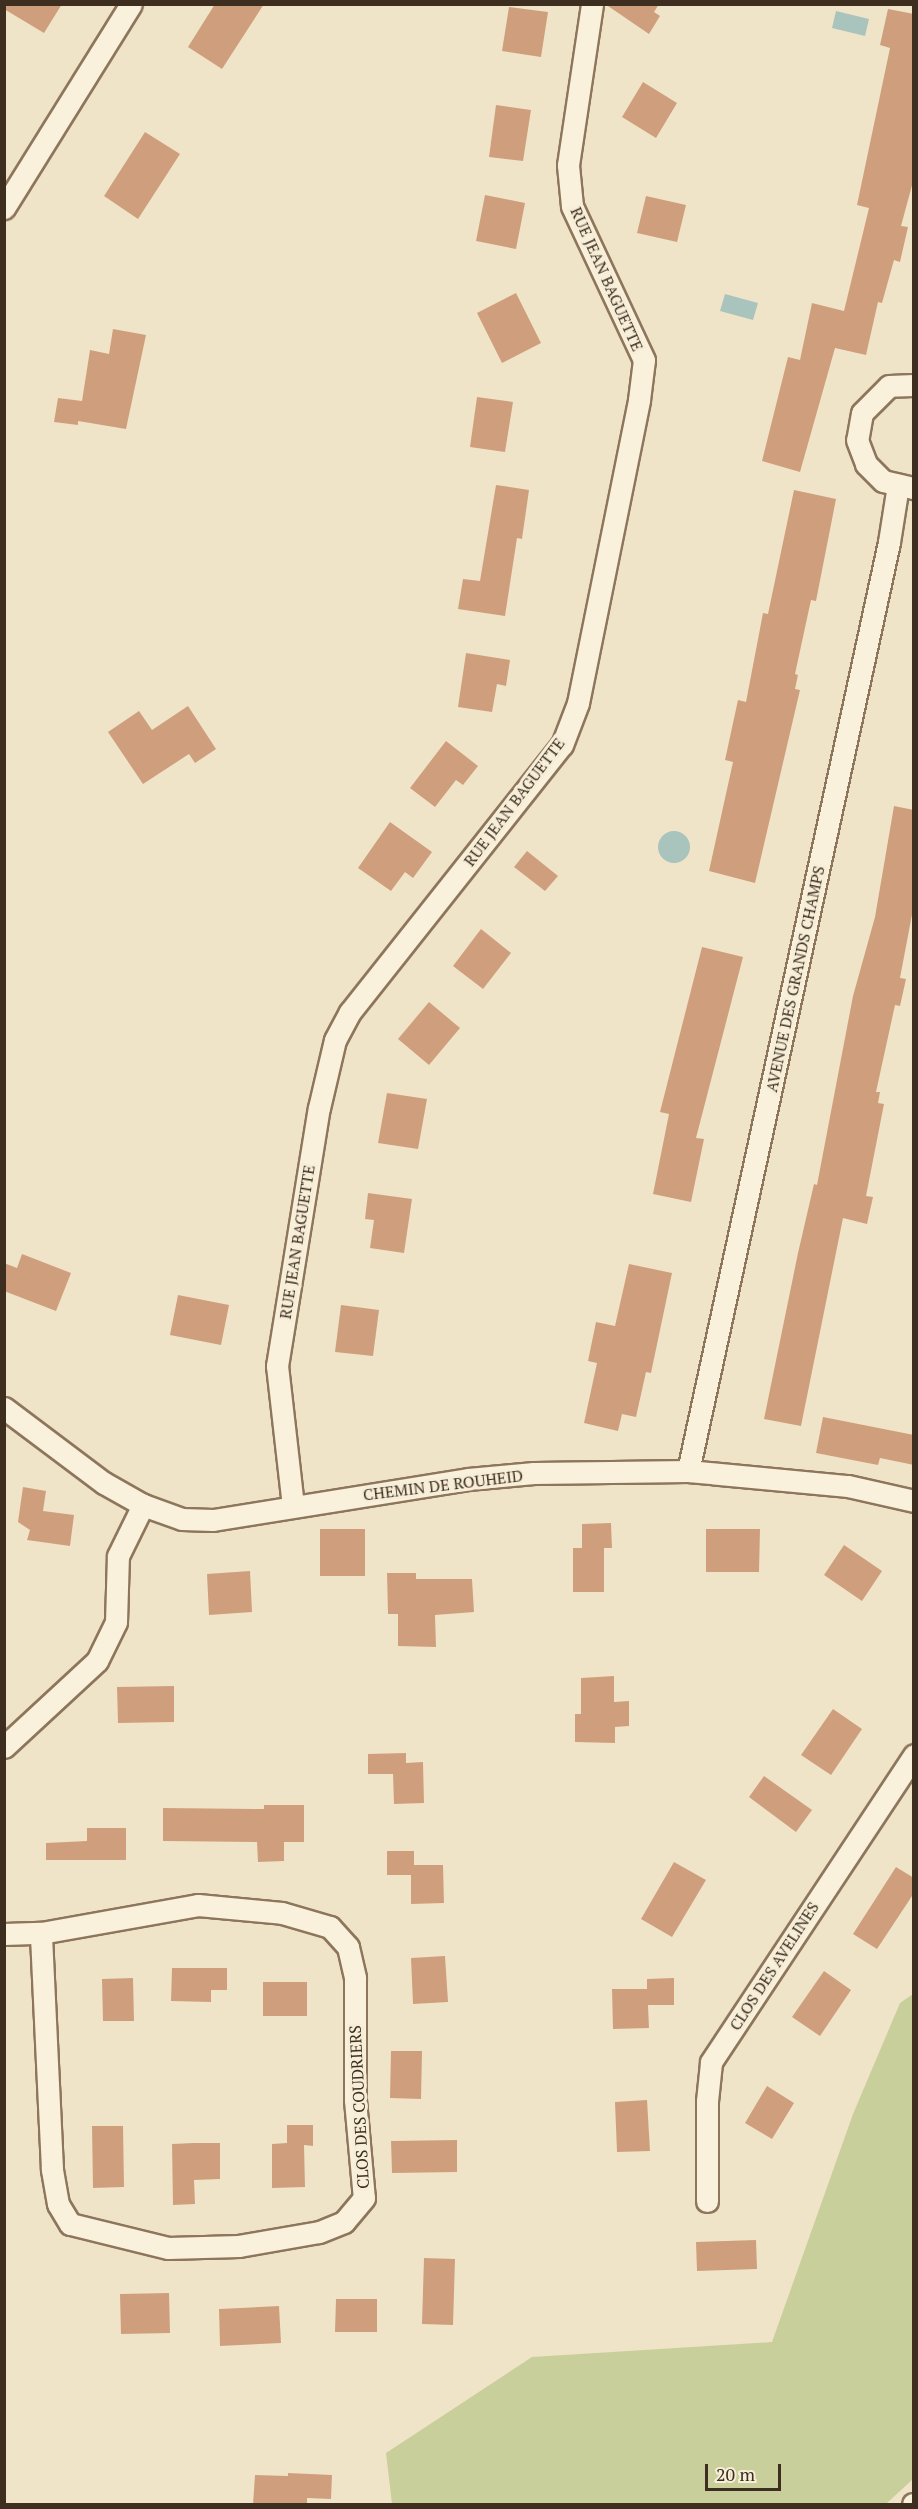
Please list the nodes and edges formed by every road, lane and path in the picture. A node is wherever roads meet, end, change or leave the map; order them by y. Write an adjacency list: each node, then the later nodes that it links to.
1 (131, 4): 3 (street)
2 (592, 4): 10 (street, RUE JEAN BAGUETTE)
3 (4, 208)
4 (914, 385): 5 (street, AVENUE DES GRANDS CHAMPS)
5 (906, 487): 7 (street, AVENUE DES GRANDS CHAMPS)
6 (4, 1408): 9 (street, CHEMIN DE ROUHEID)
7 (688, 1472): 8 (street, CHEMIN DE ROUHEID); 10 (street, CHEMIN DE ROUHEID)
8 (914, 1501)
9 (143, 1505): 10 (street, CHEMIN DE ROUHEID); 11 (street)
10 (293, 1506)
11 (4, 1747)
12 (914, 1755): 15 (street, CLOS DES AVELINES)
13 (41, 1933): 13 (street, CLOS DES COUDRIERS); 14 (street, CLOS DES COUDRIERS)
14 (4, 1934)
15 (707, 2201)

